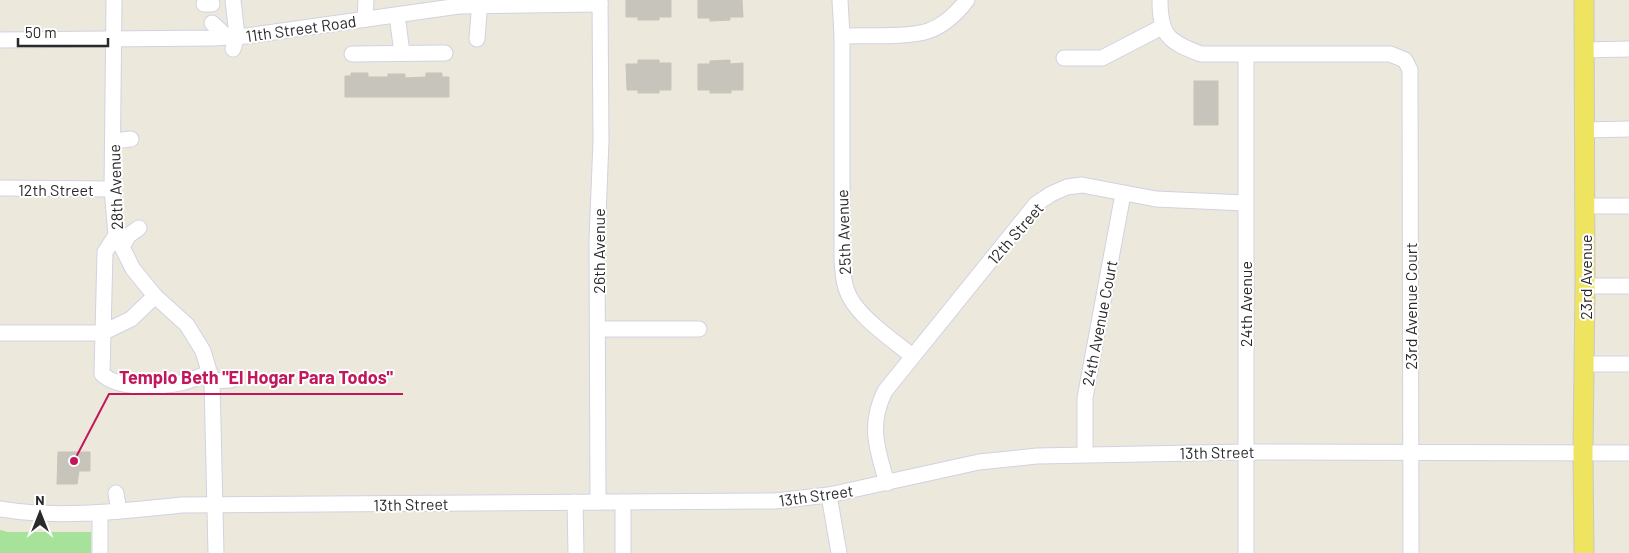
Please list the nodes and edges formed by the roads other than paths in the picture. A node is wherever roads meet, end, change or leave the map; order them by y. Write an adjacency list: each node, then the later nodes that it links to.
1 (114, 0): 18 (street, 28th Avenue)
2 (233, 0): 19 (street)
3 (366, 0): 15 (street)
4 (840, 0): 17 (street, 25th Avenue)
5 (967, 0): 17 (street)
6 (1160, 0): 16 (street)
7 (1584, 0): 23 (main road, 23rd Avenue)
8 (551, 2): 9 (street, 11th Street Road); 11 (street, 11th Street Road)
9 (600, 2): 44 (street, 26th Avenue)
10 (455, 3): 11 (street, 11th Street Road); 12 (street, 11th Street Road)
11 (480, 3): 20 (street)
12 (419, 6): 14 (street, 11th Street Road)
13 (344, 12): 15 (street)
14 (397, 15): 15 (street, 11th Street Road); 24 (street)
15 (364, 20): 19 (street, 11th Street Road)
16 (1162, 27): 27 (street); 28 (street)
17 (842, 36): 48 (street, 25th Avenue)
18 (114, 39): 19 (street, 11th Street Road); 21 (street, 11th Street Road); 32 (street, 28th Avenue)
19 (224, 39)
20 (477, 39)
21 (0, 40)
22 (1629, 49): 23 (street)
23 (1583, 50): 29 (main road, 23rd Avenue)
24 (402, 53): 25 (street); 26 (street)
25 (445, 53)
26 (352, 54)
27 (1246, 55): 36 (street, 24th Avenue); 54 (street, 23rd Avenue Court)
28 (1064, 58)
29 (1584, 130): 30 (street); 37 (main road, 23rd Avenue)
30 (1629, 130)
31 (131, 139): 32 (street)
32 (113, 141): 34 (street, 28th Avenue)
33 (0, 188): 34 (street, 12th Street)
34 (112, 188): 40 (street, 28th Avenue)
35 (1123, 194): 36 (street, 12th Street); 48 (street, 12th Street); 57 (street, 24th Avenue Court)
36 (1245, 203): 53 (street, 24th Avenue)
37 (1585, 206): 38 (street); 41 (main road, 23rd Avenue)
38 (1629, 206)
39 (139, 228): 40 (street)
40 (119, 241): 43 (street, 28th Avenue); 47 (street)
41 (1585, 286): 42 (street); 49 (main road, 23rd Avenue)
42 (1629, 286)
43 (155, 296): 47 (street); 51 (street, 28th Avenue)
44 (598, 329): 45 (street); 62 (street, 26th Avenue)
45 (699, 329)
46 (0, 333): 47 (street)
47 (102, 333): 51 (street)
48 (912, 356): 58 (street)
49 (1584, 364): 50 (street); 55 (main road, 23rd Avenue)
50 (1629, 364)
51 (211, 377): 52 (street); 64 (street, 28th Avenue)
52 (231, 380)
53 (1246, 452): 54 (street, 13th Street); 57 (street, 13th Street); 73 (street, 24th Avenue)
54 (1411, 453): 55 (street, 13th Street); 74 (street, 23rd Avenue Court)
55 (1583, 453): 56 (street, 13th Street); 75 (main road, 23rd Avenue)
56 (1629, 453)
57 (1084, 454): 58 (street, 13th Street)
58 (887, 483): 60 (street, 13th Street)
59 (116, 493): 66 (street)
60 (829, 495): 63 (street, 13th Street); 72 (street)
61 (575, 502): 62 (street, 13th Street); 64 (street, 13th Street); 70 (street)
62 (598, 502): 63 (street, 13th Street)
63 (623, 502): 71 (street)
64 (215, 506): 66 (street, 13th Street); 69 (street, 28th Avenue)
65 (0, 509): 67 (street, 13th Street)
66 (119, 511): 67 (street, 13th Street)
67 (100, 513): 68 (street)
68 (100, 553)
69 (216, 553)
70 (576, 553)
71 (623, 553)
72 (839, 553)
73 (1246, 553)
74 (1411, 553)
75 (1584, 553)

